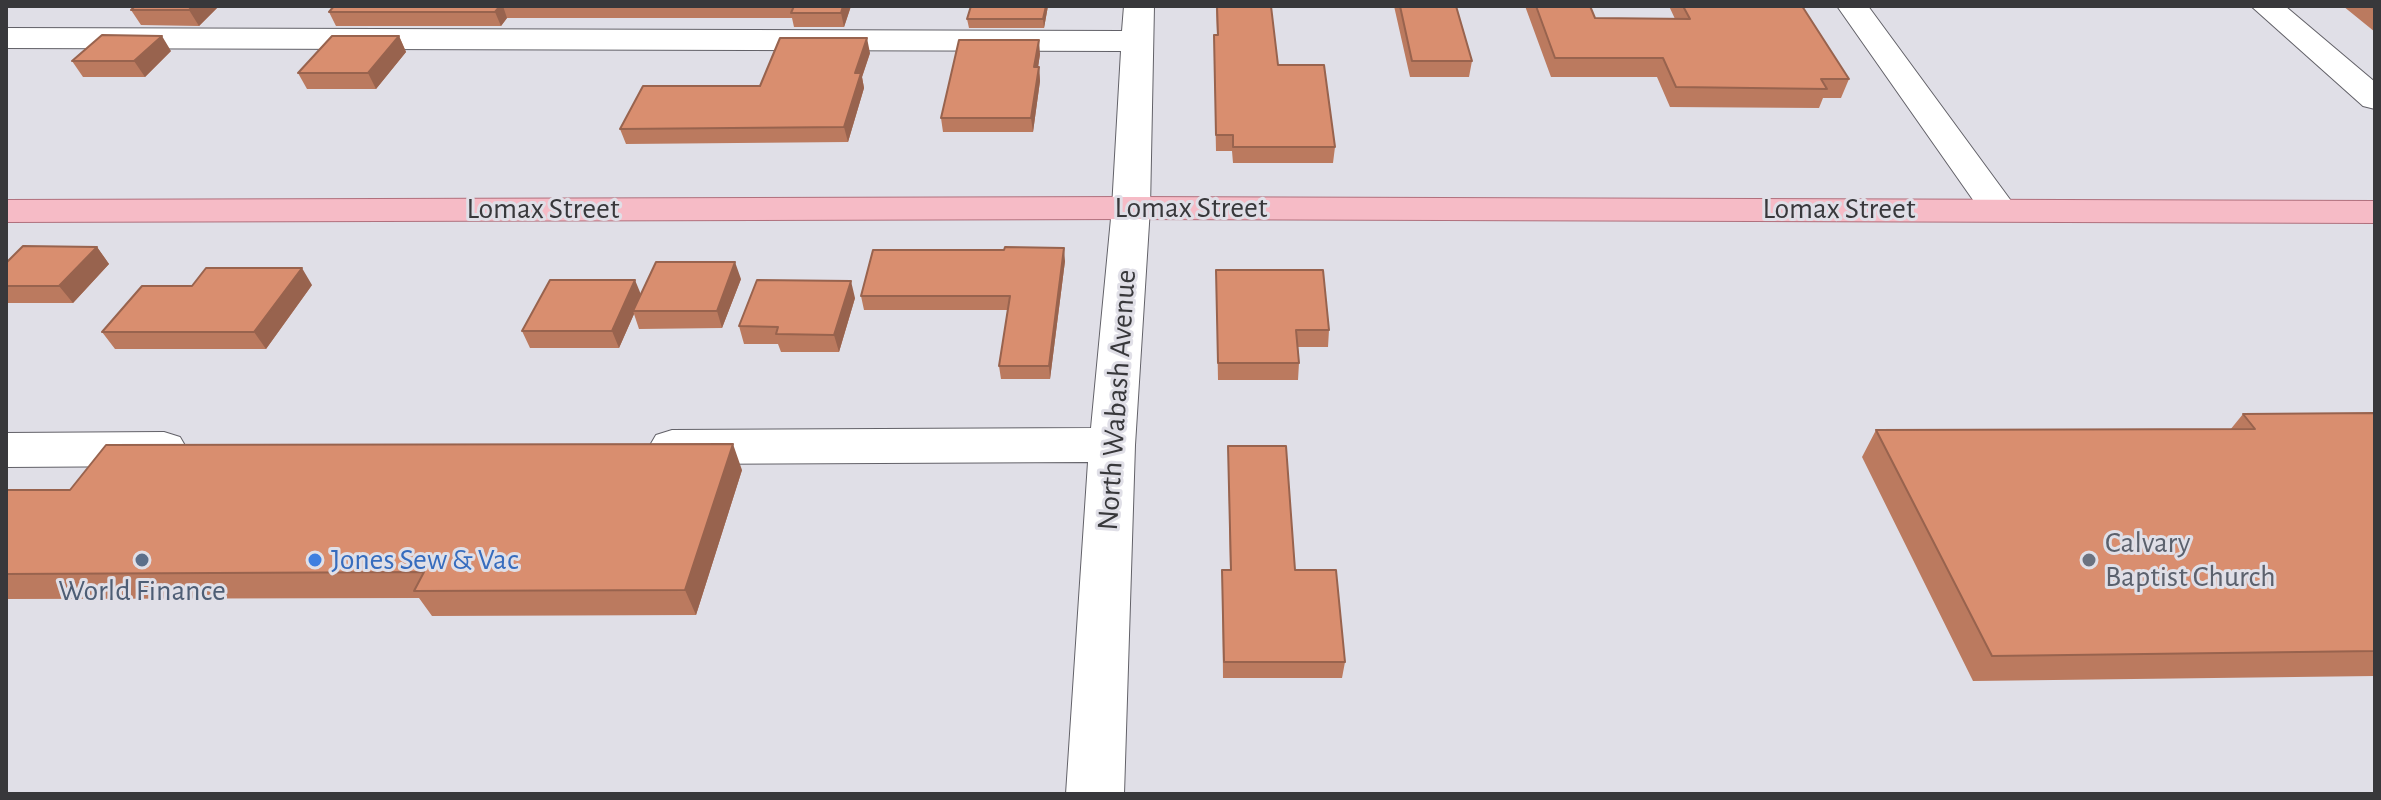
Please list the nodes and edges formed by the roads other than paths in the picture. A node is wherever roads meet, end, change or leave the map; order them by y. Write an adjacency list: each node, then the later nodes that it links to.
1 (56, 6): 5 (street)
2 (1139, 6): 6 (street, North Wabash Avenue)
3 (1852, 6): 9 (street)
4 (2266, 6): 7 (street)
5 (10, 41): 6 (street)
6 (1137, 41): 8 (street, North Wabash Avenue)
7 (2375, 99)
8 (1131, 208): 9 (main road, Lomax Street); 10 (main road, Lomax Street); 12 (street, North Wabash Avenue)
9 (1998, 209): 11 (main road, Lomax Street)
10 (6, 211)
11 (2375, 212)
12 (1112, 445): 13 (street); 16 (street, North Wabash Avenue)
13 (628, 447)
14 (200, 449): 15 (street)
15 (6, 450)
16 (1095, 794)

